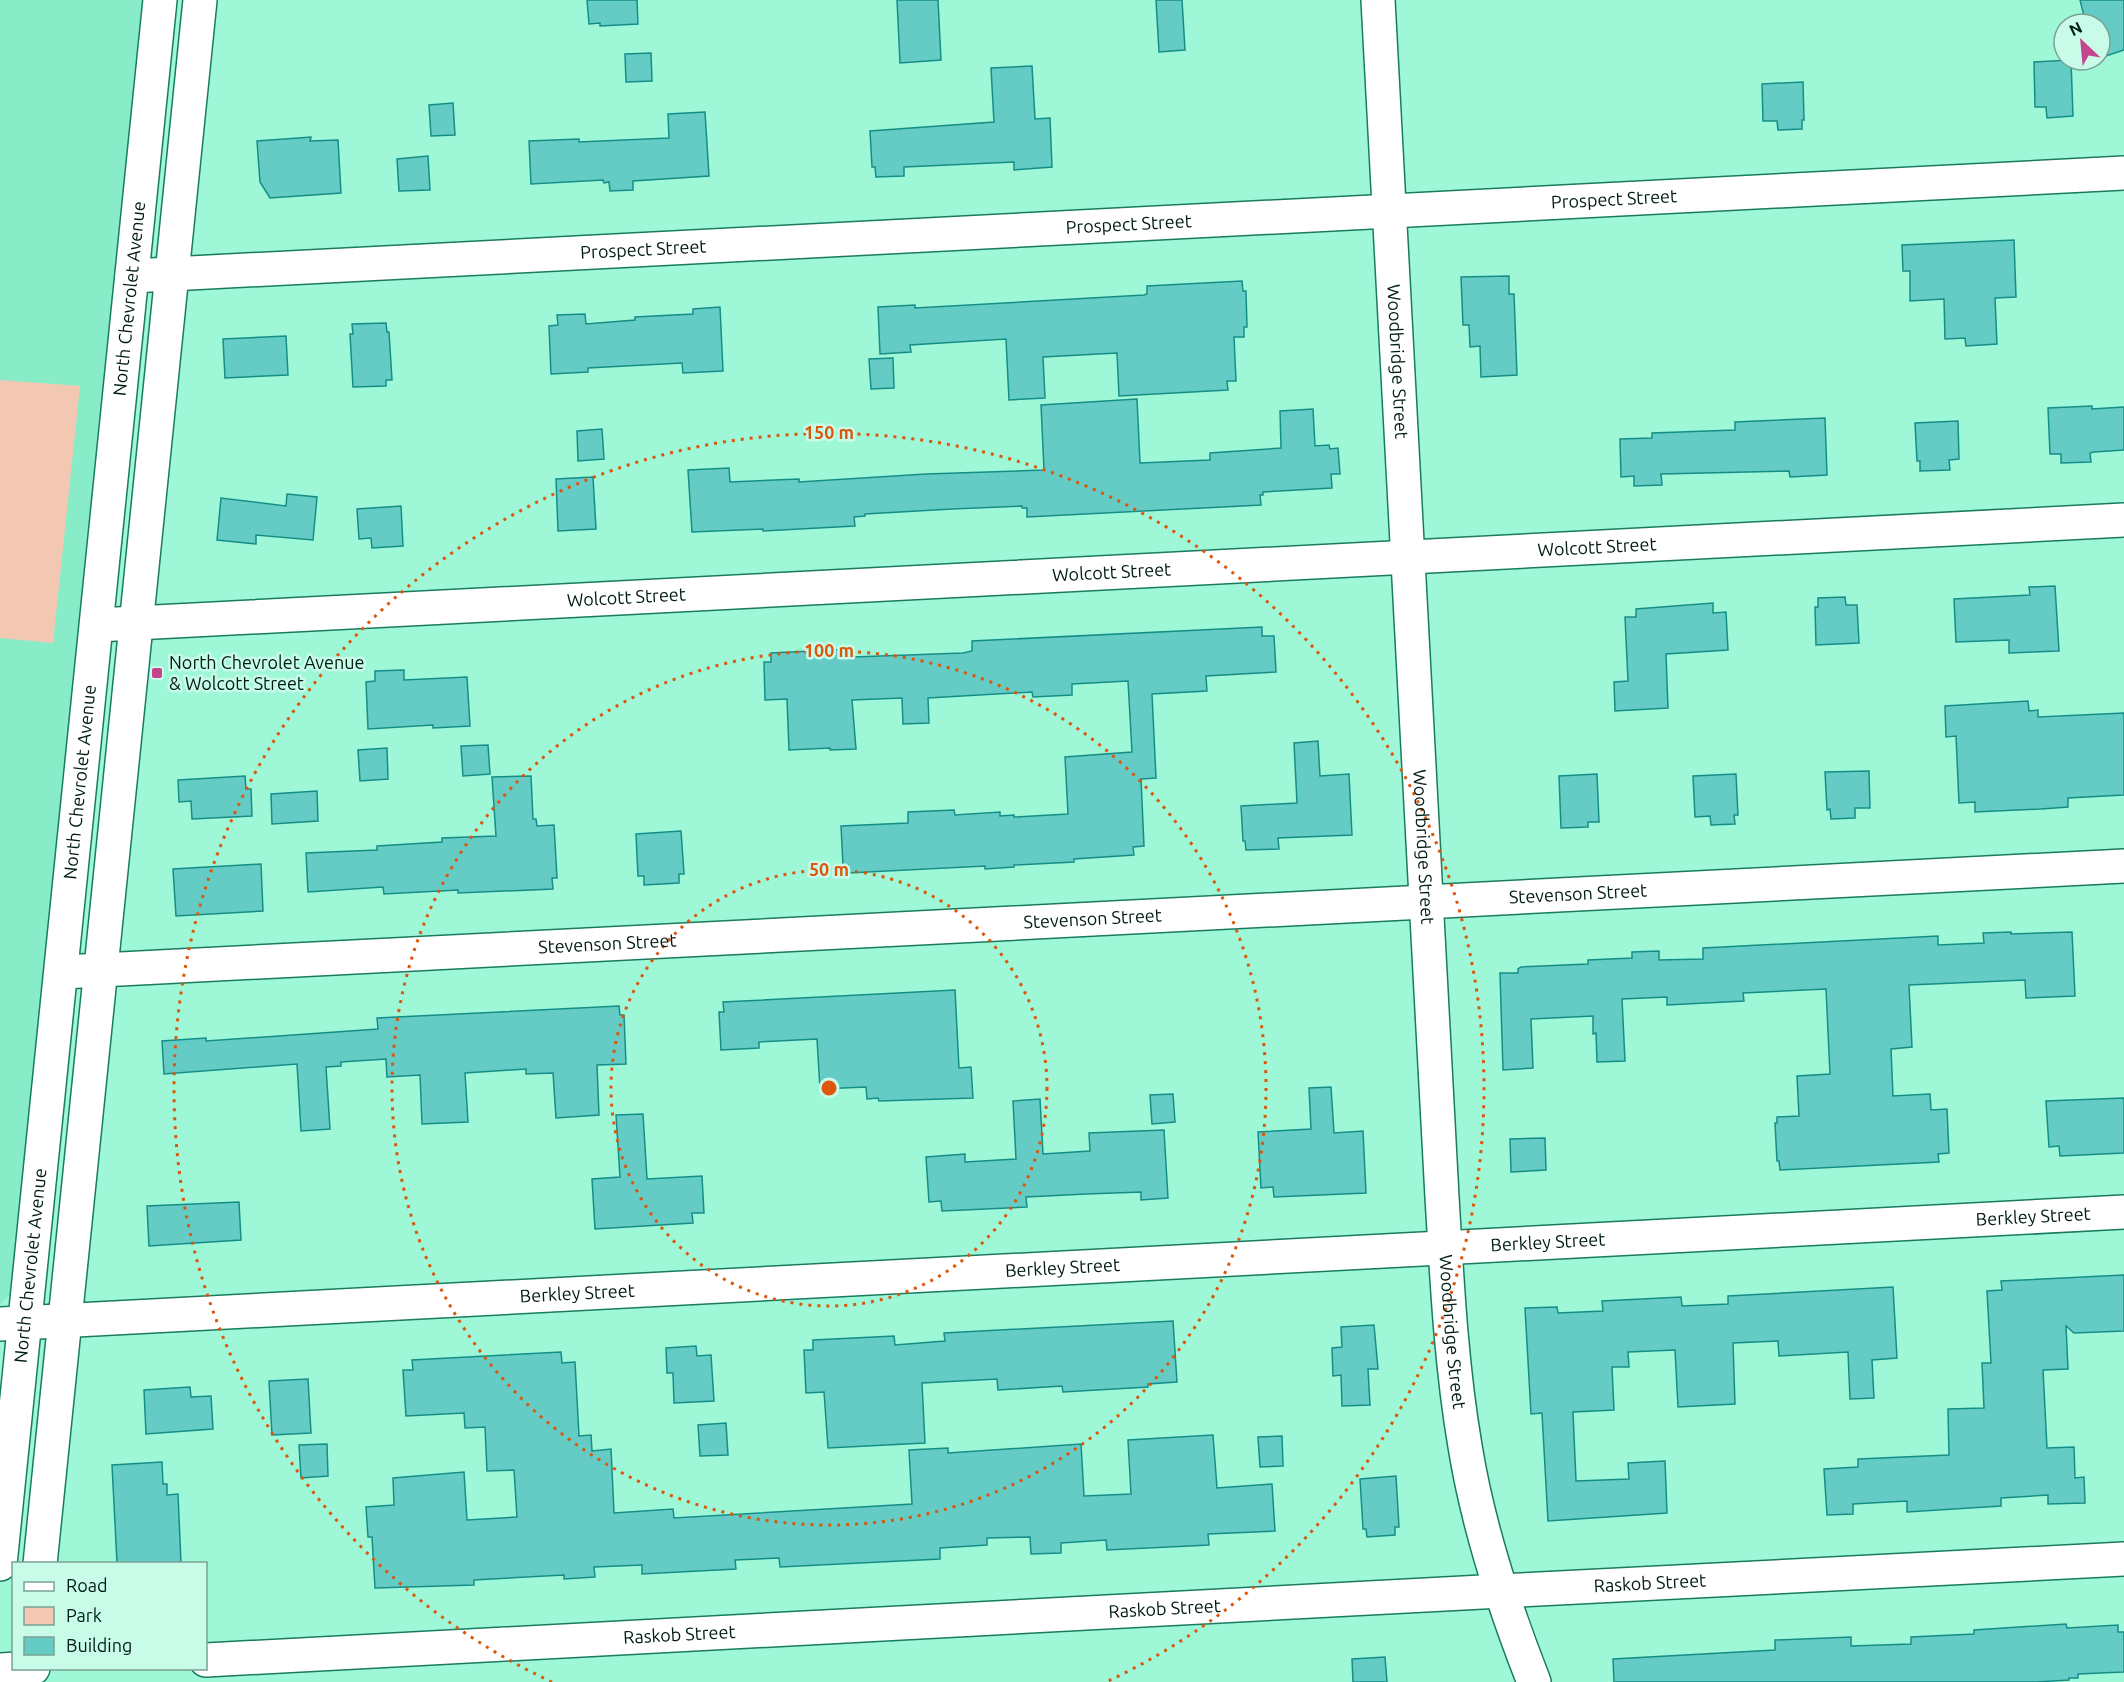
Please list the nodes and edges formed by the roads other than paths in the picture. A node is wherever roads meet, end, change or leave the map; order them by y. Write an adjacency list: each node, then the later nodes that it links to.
1 (160, 0): 7 (street, North Chevrolet Avenue)
2 (200, 0): 6 (street)
3 (1378, 0): 5 (street, Woodbridge Street)
4 (2124, 173): 5 (street, Prospect Street)
5 (1389, 212): 6 (street, Prospect Street); 9 (street, Woodbridge Street)
6 (172, 274): 7 (street, Prospect Street); 10 (street)
7 (132, 276): 11 (street, North Chevrolet Avenue)
8 (2124, 520): 9 (street, Wolcott Street)
9 (1409, 558): 10 (street, Wolcott Street); 13 (street, Woodbridge Street)
10 (137, 623): 11 (street, Wolcott Street); 14 (street)
11 (97, 625): 15 (street, North Chevrolet Avenue)
12 (2124, 866): 13 (street, Stevenson Street)
13 (1426, 902): 14 (street, Stevenson Street); 17 (street, Woodbridge Street)
14 (102, 971): 15 (street, Stevenson Street); 18 (street)
15 (62, 972): 19 (street, North Chevrolet Avenue)
16 (2124, 1212): 17 (street, Berkley Street)
17 (1445, 1248): 18 (street, Berkley Street); 23 (street, Woodbridge Street)
18 (66, 1321): 19 (street, Berkley Street); 21 (street)
19 (13, 1323): 22 (street, North Chevrolet Avenue)
20 (2124, 1559): 23 (street, Raskob Street)
21 (40, 1562)
22 (0, 1564)
23 (1501, 1591): 24 (street, Raskob Street); 25 (street, Woodbridge Street)
24 (207, 1660)
25 (1534, 1682)

